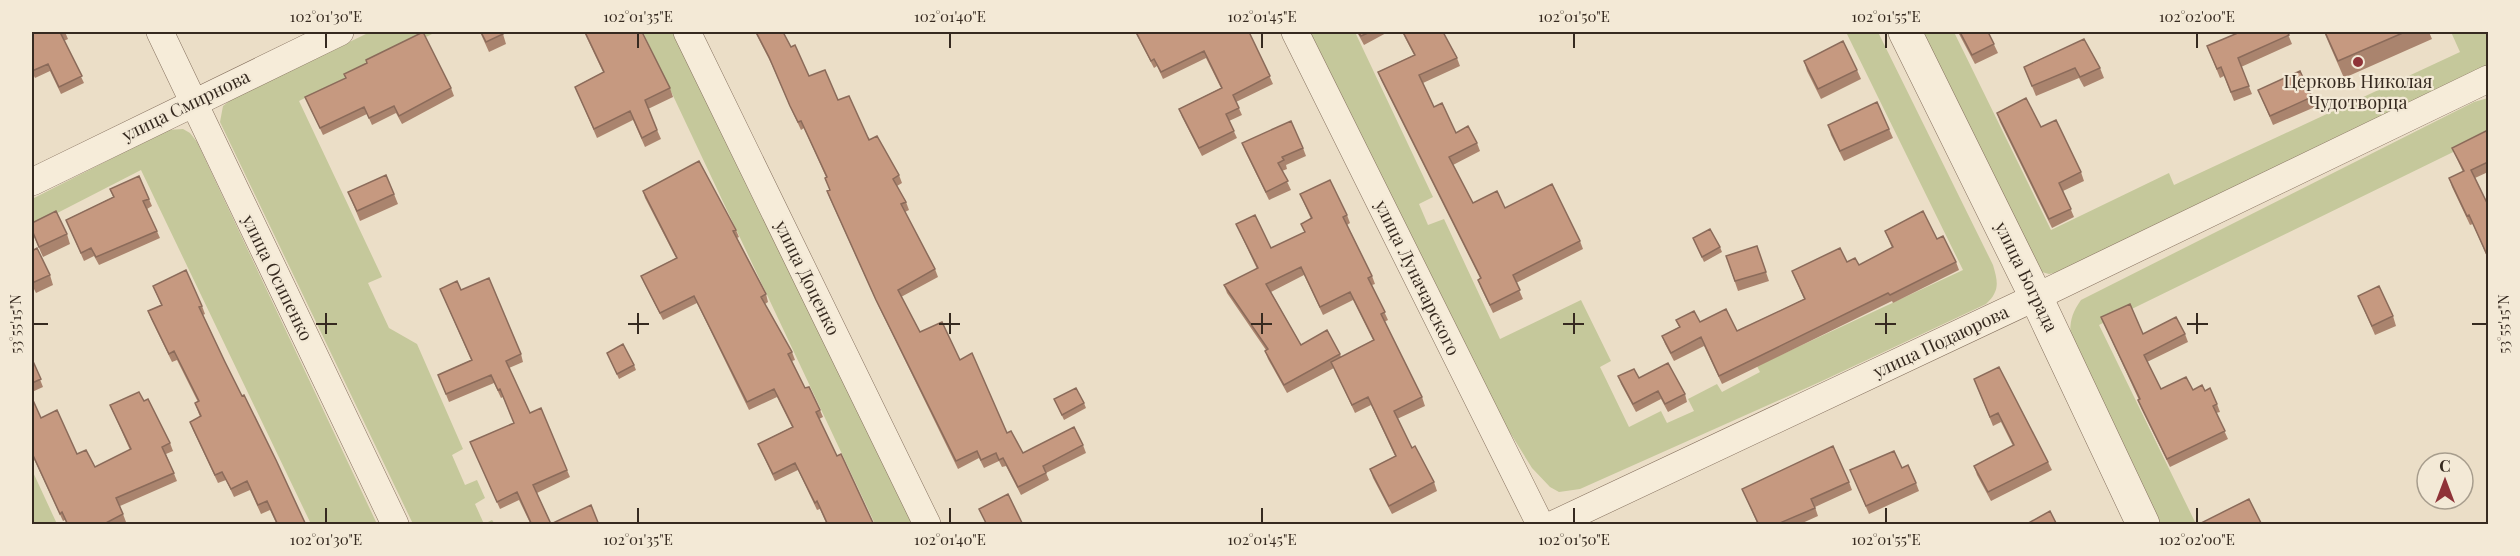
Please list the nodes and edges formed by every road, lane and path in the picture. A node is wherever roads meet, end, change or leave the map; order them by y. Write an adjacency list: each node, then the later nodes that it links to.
1 (160, 32): 7 (street, улица Осипенко)
2 (340, 32): 7 (street, улица Смирнова)
3 (687, 32): 11 (street, улица Доценко)
4 (1295, 32): 12 (street, улица Луначарского)
5 (1905, 32): 9 (street, улица Бограда)
6 (2488, 79): 9 (street, улица Подаюрова)
7 (193, 103): 8 (street, улица Смирнова); 10 (street, улица Осипенко)
8 (32, 182)
9 (2036, 297): 13 (street, улица Подаюрова); 14 (street, улица Бограда)
10 (395, 525)
11 (927, 525)
12 (1539, 525)
13 (1554, 525)
14 (2143, 525)

